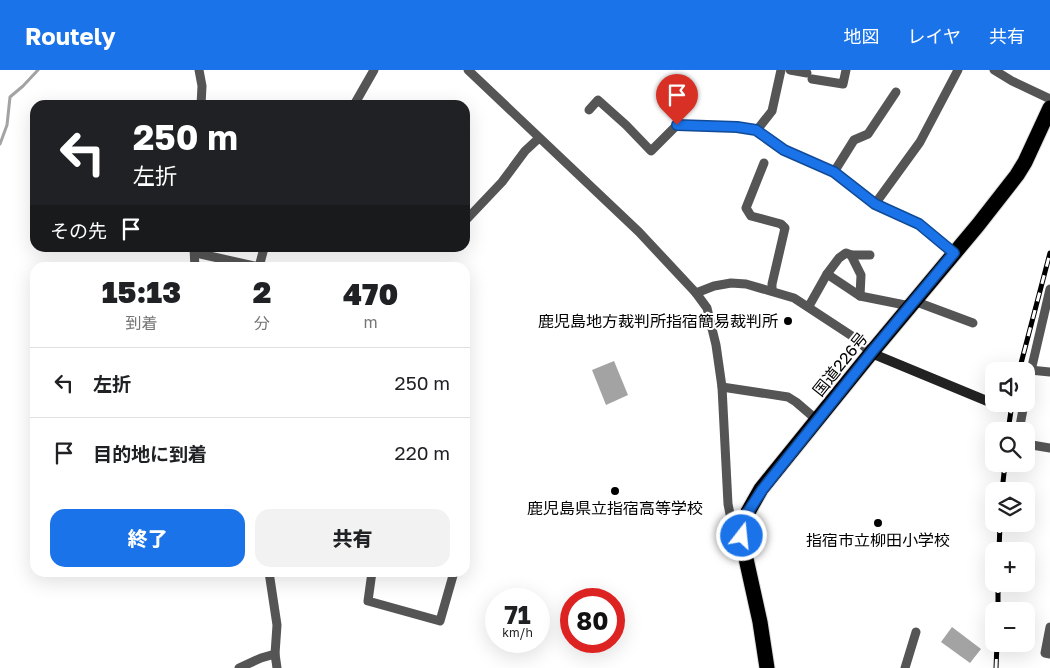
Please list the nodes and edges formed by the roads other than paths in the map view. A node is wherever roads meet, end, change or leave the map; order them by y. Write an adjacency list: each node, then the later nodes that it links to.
1 (199, 70): 11 (street)
2 (374, 70): 12 (street)
3 (468, 70): 16 (street)
4 (780, 70): 15 (street)
5 (790, 70): 6 (street)
6 (846, 70)
7 (958, 70): 19 (street)
8 (994, 70): 10 (street)
9 (896, 92): 18 (street)
10 (1050, 98)
11 (201, 100)
12 (357, 100)
13 (1050, 108): 22 (highway, 国道226号)
14 (589, 110): 15 (street)
15 (756, 130): 18 (street)
16 (539, 138): 20 (street); 29 (street)
17 (764, 163): 28 (street)
18 (834, 172): 19 (street)
19 (875, 204): 22 (street)
20 (470, 216)
21 (203, 252): 25 (street)
22 (954, 253): 31 (highway, 国道226号)
23 (851, 255): 24 (street); 26 (street); 30 (street)
24 (870, 255)
25 (243, 262)
26 (828, 274): 30 (street); 32 (street)
27 (1050, 289): 35 (street)
28 (772, 291): 29 (street); 32 (street)
29 (696, 293): 38 (street)
30 (860, 296): 31 (street)
31 (912, 304): 33 (street); 34 (highway, 国道226号)
32 (809, 306): 34 (street)
33 (973, 324)
34 (871, 353): 39 (main road); 40 (highway, 国道226号)
35 (1032, 362)
36 (1035, 370): 37 (street)
37 (1050, 372)
38 (722, 387): 40 (street); 43 (street)
39 (985, 400)
40 (817, 420): 43 (highway, 国道226号)
41 (1035, 446): 42 (street)
42 (1050, 448)
43 (742, 536): 53 (highway, 国道226号)
44 (270, 577): 49 (street)
45 (371, 577): 46 (street)
46 (453, 577)
47 (1050, 627): 50 (street)
48 (916, 632): 54 (street)
49 (275, 654): 51 (street); 52 (street)
50 (1050, 654)
51 (239, 668)
52 (277, 668)
53 (767, 668)
54 (905, 668)

